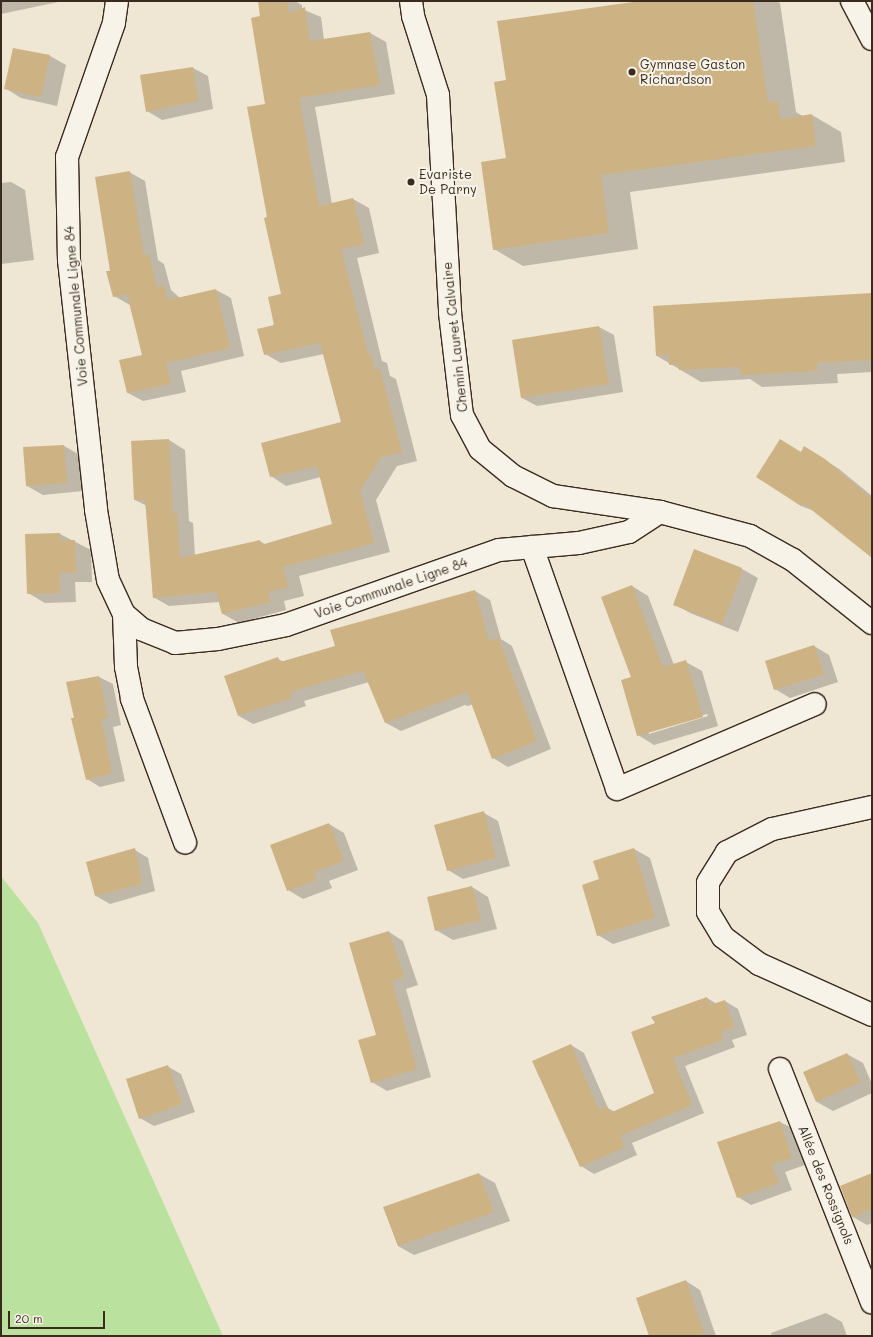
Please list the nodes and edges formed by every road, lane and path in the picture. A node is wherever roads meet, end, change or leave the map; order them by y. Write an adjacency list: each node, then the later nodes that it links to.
1 (117, 1): 7 (street, Voie Communale Ligne 84)
2 (412, 1): 5 (street, Chemin Lauret Calvaire)
3 (852, 1): 4 (street)
4 (872, 39)
5 (660, 512): 6 (street, Voie Communale Ligne 84); 8 (street, Chemin Lauret Calvaire)
6 (532, 547): 7 (street, Voie Communale Ligne 84); 9 (street)
7 (124, 614): 11 (street, Voie Communale Ligne 84)
8 (872, 623)
9 (815, 704)
10 (872, 807): 12 (street)
11 (185, 842)
12 (872, 1015)
13 (780, 1069): 14 (street, Allée des Rossignols)
14 (870, 1291)

